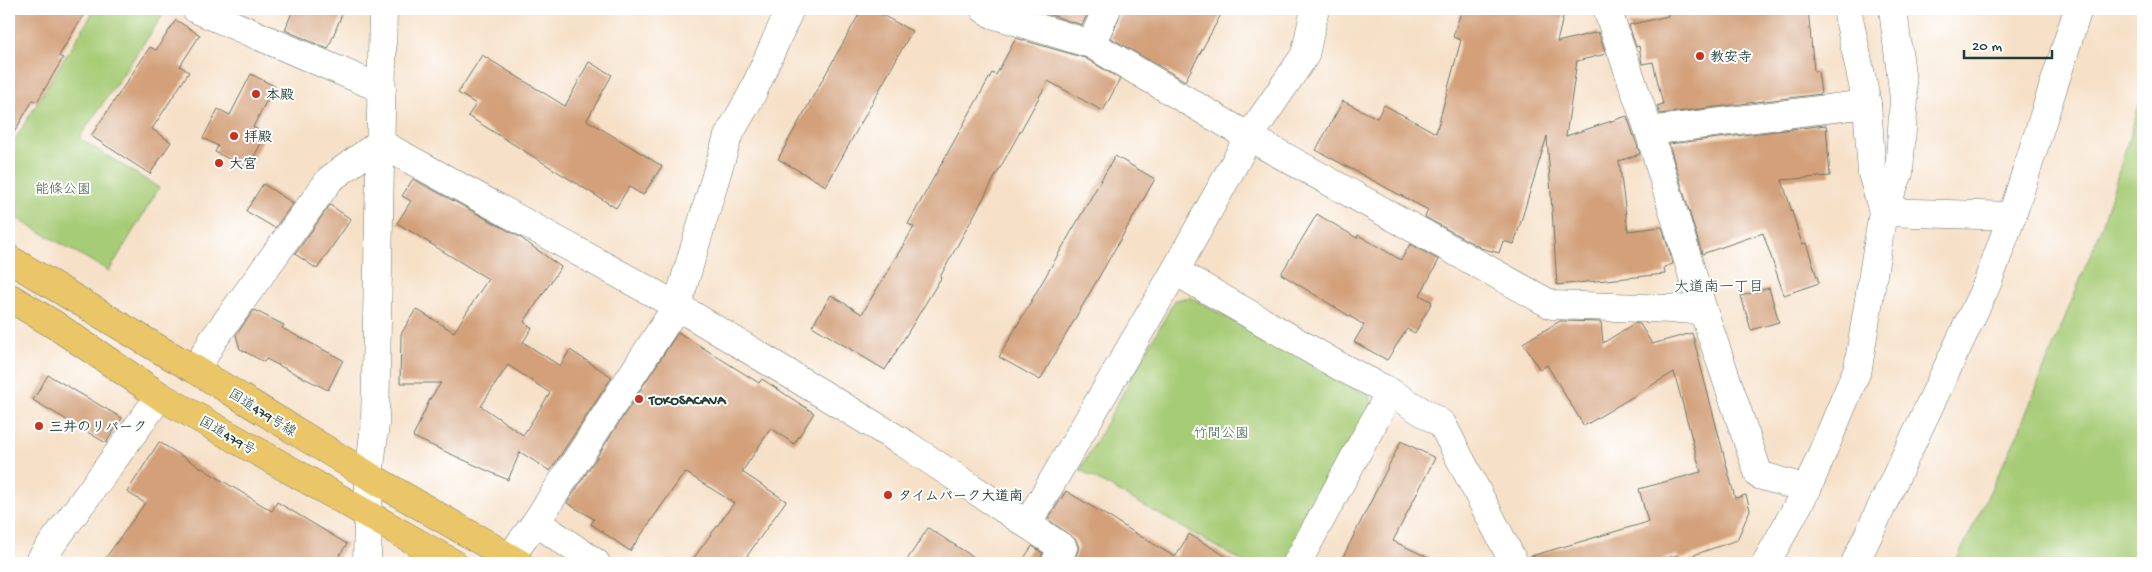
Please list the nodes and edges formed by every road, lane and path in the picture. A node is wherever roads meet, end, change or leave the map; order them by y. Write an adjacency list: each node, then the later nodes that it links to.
1 (196, 9): 12 (street)
2 (383, 9): 12 (street)
3 (790, 9): 22 (street)
4 (984, 9): 11 (street)
5 (1107, 9): 11 (street)
6 (1315, 9): 15 (street)
7 (1607, 9): 14 (street)
8 (1847, 9): 13 (street)
9 (1893, 9): 17 (street)
10 (2078, 9): 18 (street)
11 (1091, 44): 15 (street)
12 (382, 88): 16 (street)
13 (1867, 104): 14 (street); 17 (street)
14 (1650, 131): 23 (street)
15 (1249, 137): 20 (street); 23 (street)
16 (380, 143): 22 (street); 24 (street); 27 (street)
17 (1883, 212): 18 (street); 28 (street)
18 (2012, 216): 41 (street)
19 (9, 259): 24 (highway, 国道479号線)
20 (1175, 271): 25 (street); 31 (street)
21 (9, 297): 26 (highway, 国道479号)
22 (677, 306): 30 (street); 31 (street)
23 (1703, 310): 28 (street)
24 (196, 370): 27 (highway, 国道479号線)
25 (1390, 392): 38 (street); 39 (street)
26 (160, 396): 29 (highway, 国道479号); 33 (street)
27 (369, 476): 29 (street); 32 (highway, 国道479号線)
28 (1807, 489): 40 (street)
29 (368, 516): 34 (street); 35 (highway, 国道479号)
30 (536, 522): 32 (street); 36 (street)
31 (1028, 523): 37 (street)
32 (514, 560)
33 (38, 563)
34 (367, 563)
35 (453, 563)
36 (596, 563)
37 (1055, 563)
38 (1297, 563)
39 (1514, 563)
40 (1766, 563)
41 (1854, 563)

